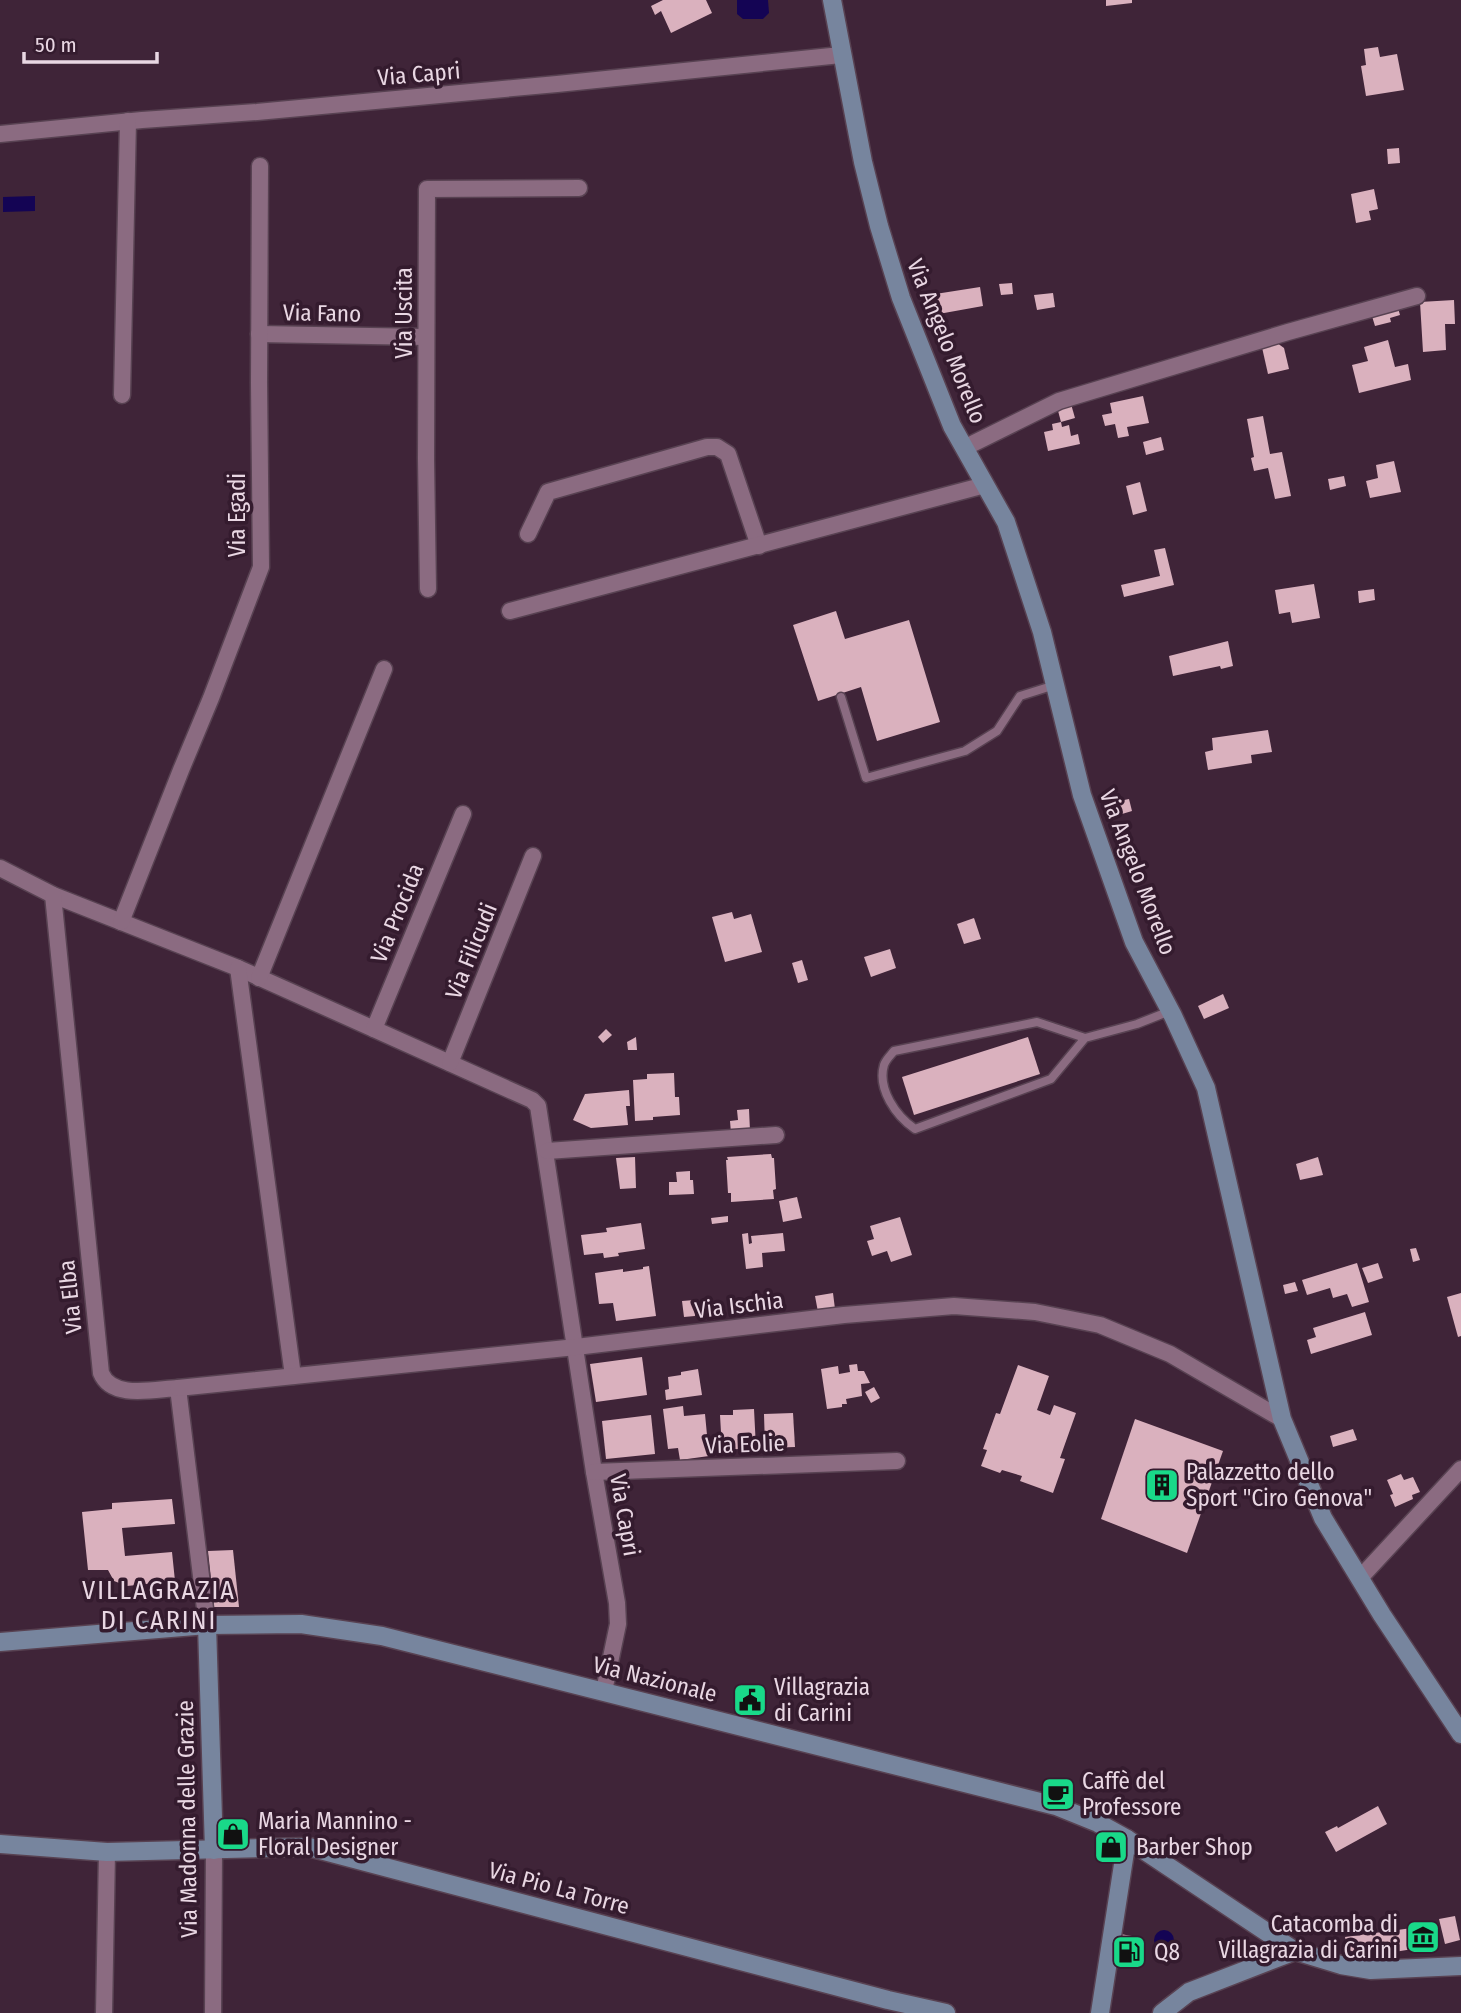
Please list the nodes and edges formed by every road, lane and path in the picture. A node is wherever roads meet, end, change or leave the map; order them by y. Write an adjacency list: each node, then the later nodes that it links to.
1 (832, 0): 2 (main road, Via Angelo Morello)
2 (841, 55): 3 (street, Via Capri); 11 (main road, Via Angelo Morello)
3 (128, 121): 4 (street, Via Capri); 10 (street)
4 (0, 134)
5 (260, 166): 8 (street, Via Egadi)
6 (579, 188): 9 (street, Via Uscita)
7 (1417, 296): 11 (street)
8 (259, 334): 9 (street, Via Fano); 24 (street, Via Egadi)
9 (426, 337): 15 (street, Via Uscita)
10 (122, 395)
11 (964, 448): 12 (main road, Via Angelo Morello)
12 (985, 485): 14 (street); 18 (main road, Via Angelo Morello)
13 (528, 534): 14 (street)
14 (759, 546): 16 (street)
15 (428, 589)
16 (510, 611)
17 (384, 669): 26 (street)
18 (1055, 685): 19 (lane); 27 (main road, Via Angelo Morello)
19 (841, 697)
20 (463, 814): 28 (street, Via Procida)
21 (533, 856): 30 (street, Via Filicudi)
22 (0, 868): 23 (street, Via Capri)
23 (53, 895): 24 (street, Via Capri); 35 (street, Via Elba)
24 (121, 922): 25 (street, Via Capri)
25 (238, 968): 26 (street, Via Capri); 34 (street)
26 (259, 978): 28 (street, Via Capri)
27 (1170, 1011): 29 (lane); 36 (main road, Via Angelo Morello)
28 (374, 1029): 30 (street, Via Capri)
29 (1085, 1038): 29 (lane)
30 (450, 1063): 32 (street, Via Capri)
31 (776, 1135): 32 (street)
32 (547, 1151): 33 (street, Via Capri)
33 (576, 1347): 34 (street, Via Ischia); 36 (street, Via Ischia); 39 (street, Via Capri)
34 (293, 1377): 35 (street, Via Ischia)
35 (178, 1388): 41 (street)
36 (1282, 1419): 40 (main road, Via Angelo Morello)
37 (897, 1461): 39 (street, Via Eolie)
38 (1461, 1469): 40 (street)
39 (594, 1472): 43 (street, Via Capri)
40 (1360, 1578): 44 (main road, Via Angelo Morello)
41 (207, 1625): 42 (main road, Via Nazionale); 43 (main road, Via Nazionale); 47 (main road, Via Madonna delle Grazie)
42 (0, 1642)
43 (604, 1691): 45 (main road, Via Nazionale)
44 (1461, 1734)
45 (1127, 1839): 49 (main road, Via Nazionale); 56 (main road)
46 (0, 1844): 48 (main road, Via Pio La Torre)
47 (215, 1850): 48 (main road, Via Pio La Torre); 51 (main road, Via Pio La Torre); 53 (street, Via Madonna delle Grazie)
48 (107, 1852): 52 (street)
49 (1295, 1951): 50 (main road, Via Nazionale); 57 (main road)
50 (1461, 1966)
51 (888, 2000): 54 (main road); 55 (main road)
52 (104, 2013)
53 (213, 2013)
54 (914, 2013)
55 (946, 2013)
56 (1100, 2013)
57 (1162, 2013)

